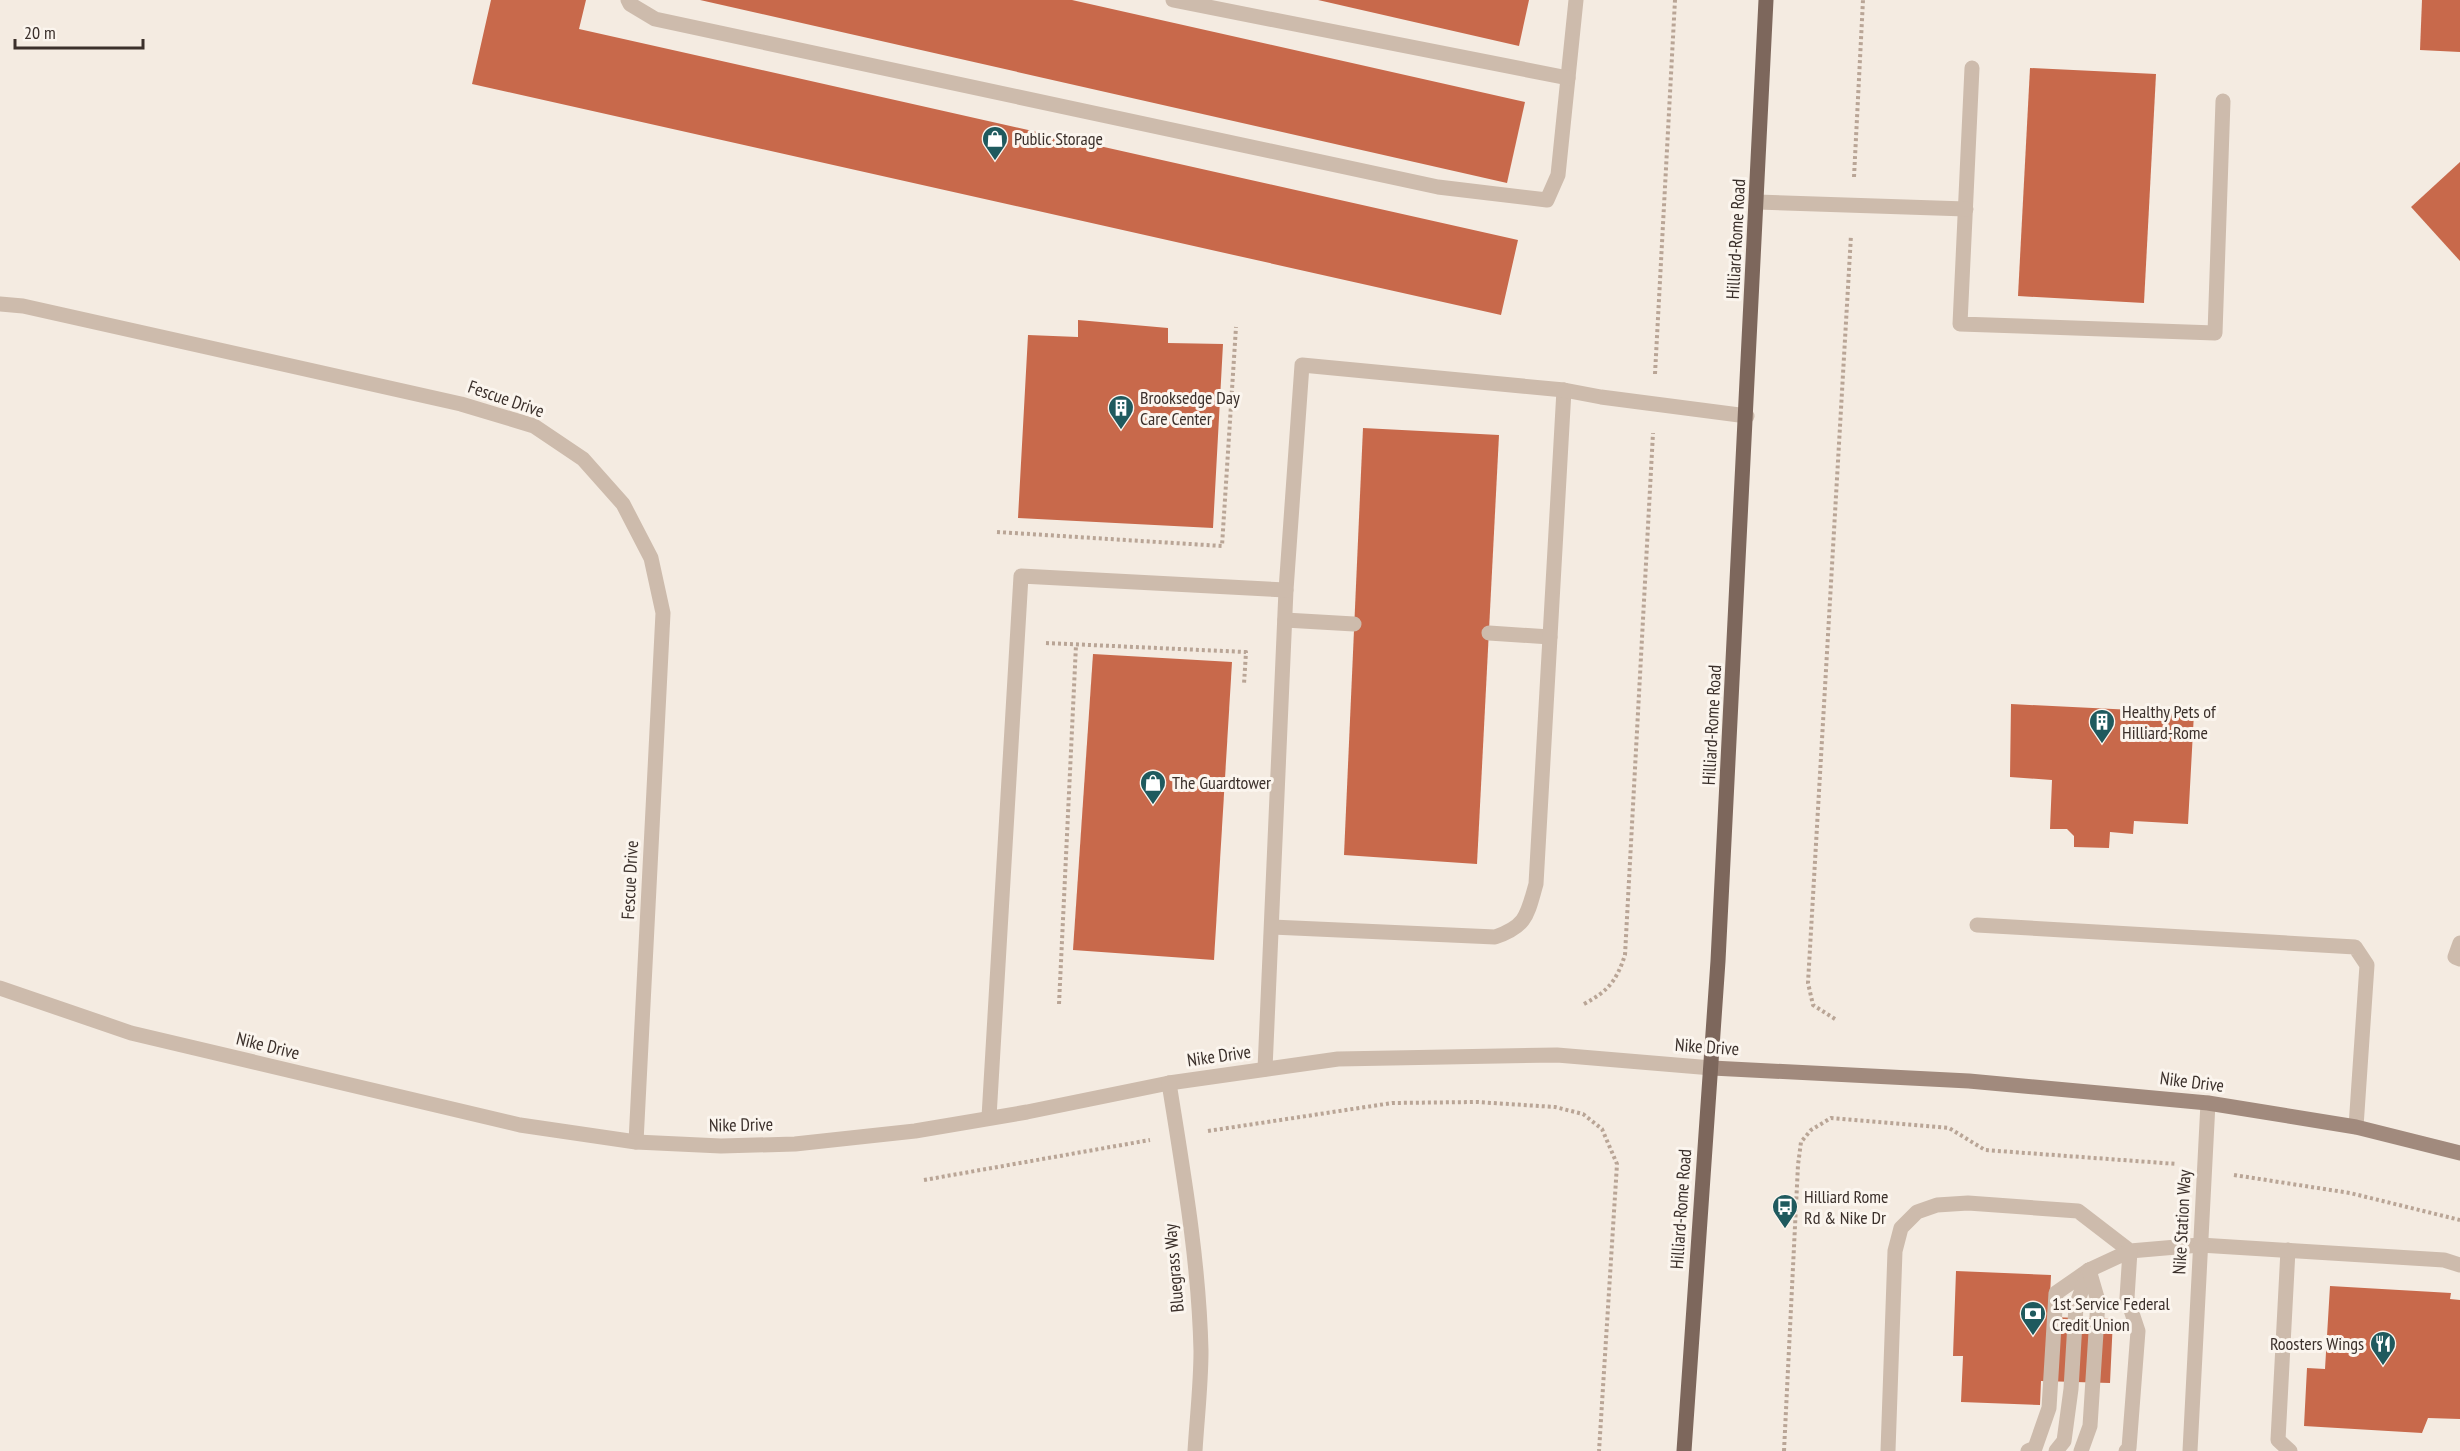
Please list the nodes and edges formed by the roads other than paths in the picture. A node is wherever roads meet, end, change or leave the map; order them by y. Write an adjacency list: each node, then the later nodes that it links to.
1 (628, 0): 6 (street)
2 (1173, 0): 6 (street)
3 (1576, 0): 6 (street)
4 (1767, 0): 8 (main road, Hilliard-Rome Road)
5 (1972, 68): 9 (street)
6 (1568, 78)
7 (2223, 101): 9 (street)
8 (1757, 202): 9 (street); 12 (main road, Hilliard-Rome Road)
9 (1966, 209)
10 (0, 304): 29 (street, Fescue Drive)
11 (1564, 390): 12 (street); 13 (street); 17 (street)
12 (1747, 416): 23 (main road, Hilliard-Rome Road)
13 (1286, 590): 14 (street); 27 (street)
14 (1285, 620): 15 (street); 19 (street)
15 (1354, 624)
16 (1489, 633): 17 (street)
17 (1550, 637): 19 (street)
18 (1977, 925): 28 (street)
19 (1272, 927): 24 (street)
20 (2460, 943): 21 (street)
21 (2460, 959)
22 (0, 988): 29 (street, Nike Drive)
23 (1712, 1068): 24 (street, Nike Drive); 26 (street, Nike Drive); 37 (main road, Hilliard-Rome Road)
24 (1265, 1069): 25 (street, Nike Drive)
25 (1169, 1083): 27 (street, Nike Drive); 36 (street, Bluegrass Way)
26 (2208, 1103): 28 (street, Nike Drive); 31 (street, Nike Station Way)
27 (989, 1117): 29 (street, Nike Drive)
28 (2356, 1127): 30 (street, Nike Drive)
29 (636, 1142)
30 (2460, 1153)
31 (2200, 1245): 32 (street); 33 (street); 43 (street, Nike Station Way)
32 (2288, 1250): 34 (street); 44 (street)
33 (2130, 1251): 35 (street); 38 (street); 42 (street)
34 (2460, 1265)
35 (2089, 1270): 39 (street); 40 (street); 41 (street)
36 (1195, 1451)
37 (1684, 1451)
38 (1888, 1451)
39 (2028, 1451)
40 (2056, 1451)
41 (2081, 1451)
42 (2126, 1451)
43 (2190, 1451)
44 (2290, 1451)

